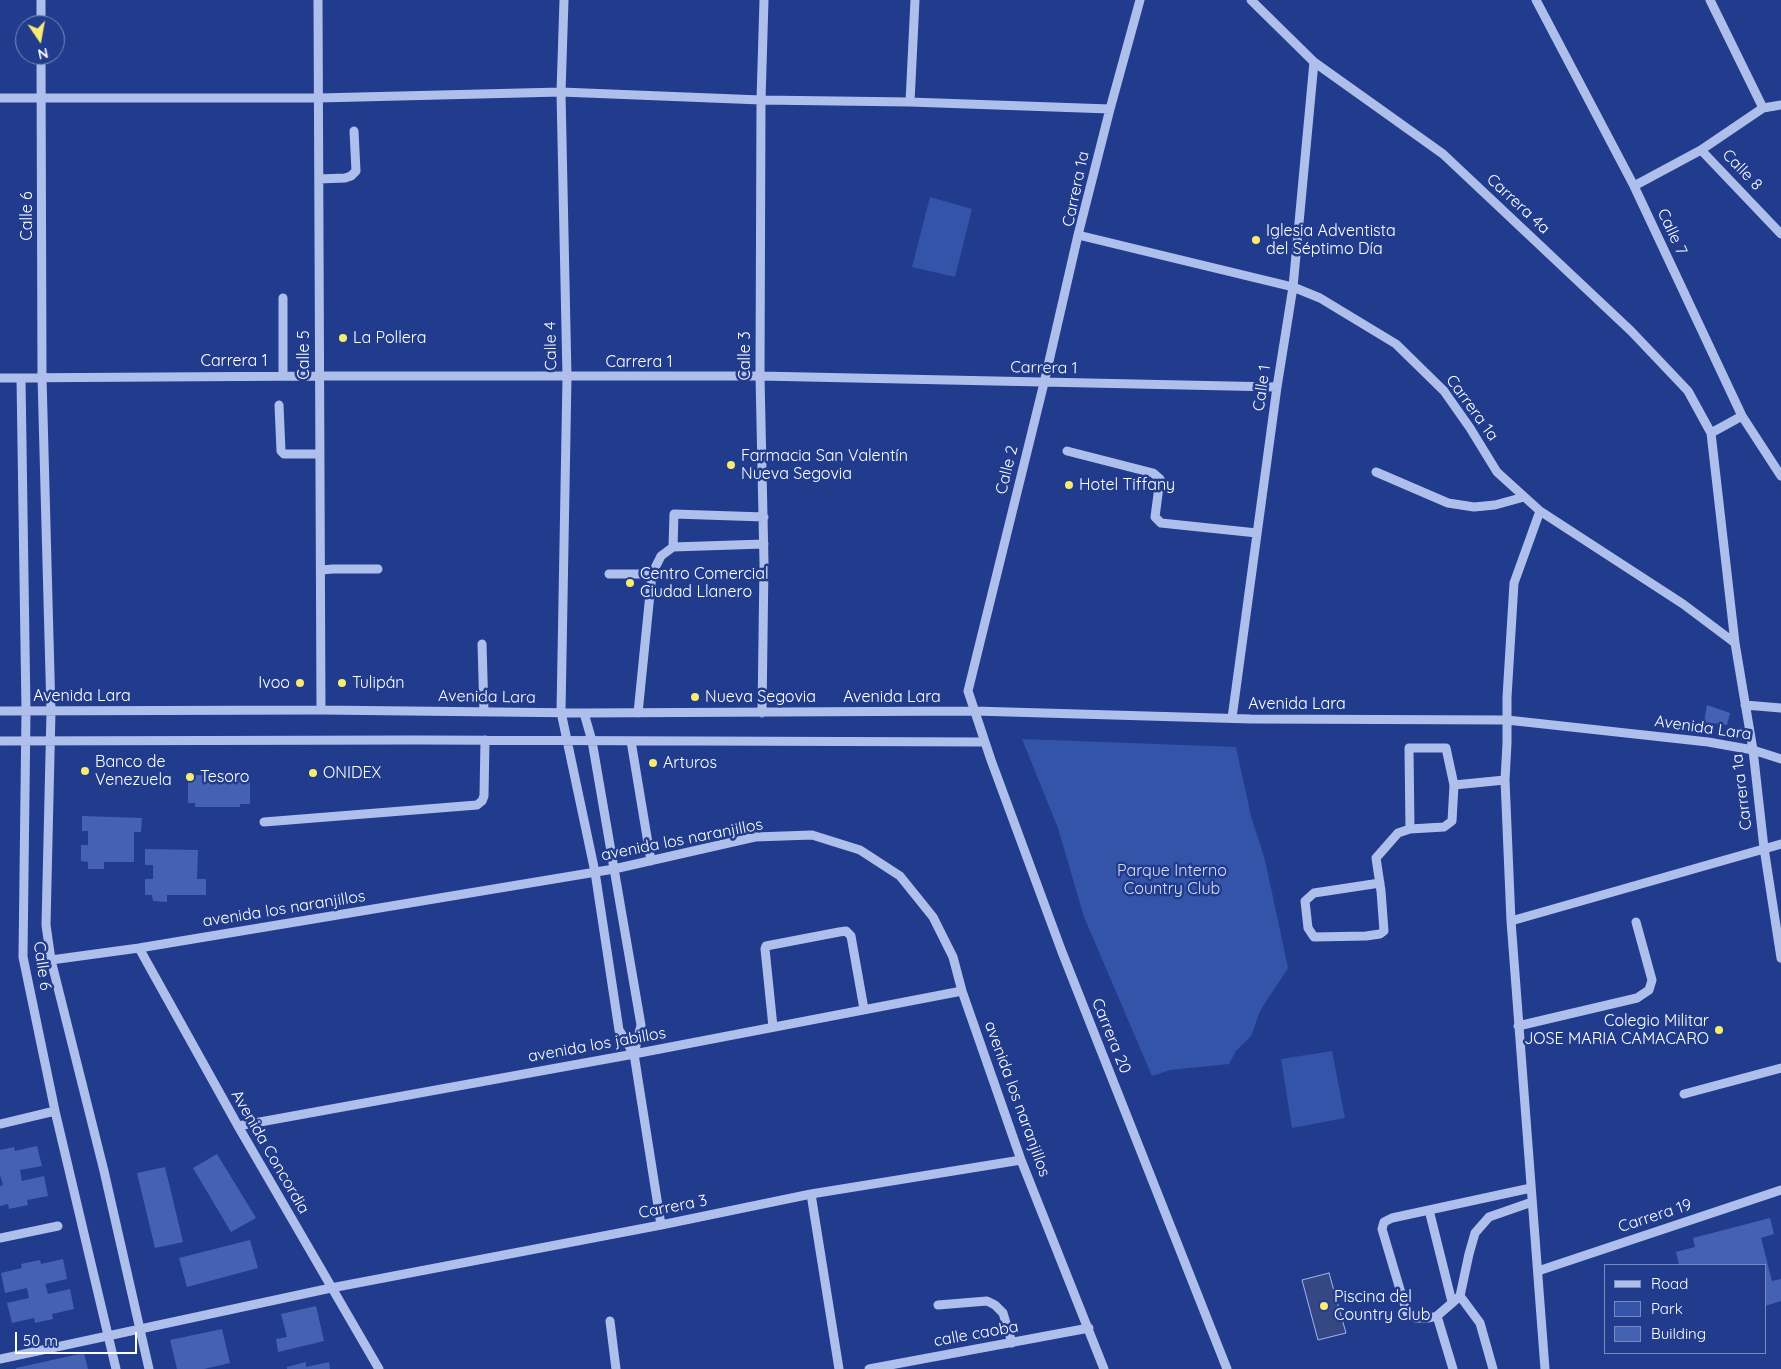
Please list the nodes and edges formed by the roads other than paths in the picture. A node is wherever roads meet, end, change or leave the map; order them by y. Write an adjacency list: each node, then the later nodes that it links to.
1 (40, 0): 10 (street)
2 (318, 0): 16 (street, Calle 5)
3 (564, 0): 13 (street, Calle 4)
4 (764, 0): 17 (street, Calle 3)
5 (915, 0): 18 (street)
6 (1140, 0): 20 (street, Carrera 1a)
7 (1251, 0): 11 (street, Carrera 4a)
8 (1536, 0): 25 (street, Calle 7)
9 (1710, 0): 21 (street)
10 (41, 15)
11 (1314, 62): 28 (street, Calle 1); 41 (street, Carrera 4a)
12 (41, 65): 15 (street, Calle 6)
13 (561, 92): 16 (street); 17 (street); 34 (street, Calle 4)
14 (0, 98): 15 (street)
15 (42, 98): 16 (street); 33 (street, Calle 6)
16 (319, 98): 24 (street, Calle 5)
17 (761, 100): 18 (street); 32 (street, Calle 3)
18 (910, 102): 20 (street)
19 (1781, 105): 21 (street)
20 (1110, 108): 27 (street, Carrera 1a)
21 (1763, 108): 23 (street)
22 (354, 131): 24 (street)
23 (1701, 150): 25 (street); 26 (street, Calle 8)
24 (319, 178): 31 (street, Calle 5)
25 (1634, 186): 40 (street, Calle 7)
26 (1781, 234)
27 (1078, 235): 28 (street, Carrera 1a); 37 (street, Calle 2)
28 (1293, 287): 38 (street, Calle 1); 46 (street, Carrera 1a)
29 (283, 298): 30 (street)
30 (283, 376): 31 (street, Carrera 1); 33 (street, Carrera 1)
31 (319, 376): 34 (street, Carrera 1); 43 (street, Calle 5)
32 (760, 376): 34 (street, Carrera 1); 37 (street, Carrera 1); 48 (street, Calle 3)
33 (42, 377): 36 (street, Carrera 1); 64 (street, Calle 6)
34 (567, 377): 66 (street, Calle 4)
35 (0, 378): 36 (street, Carrera 1)
36 (21, 378): 62 (street, Calle 6)
37 (1044, 383): 38 (street, Carrera 1); 63 (street, Calle 2)
38 (1277, 387): 49 (street, Calle 1)
39 (279, 405): 43 (street)
40 (1742, 416): 41 (street); 45 (street, Calle 7)
41 (1711, 433): 56 (street)
42 (1067, 450): 49 (street)
43 (320, 454): 53 (street, Calle 5)
44 (1376, 472): 46 (street)
45 (1781, 476)
46 (1524, 497): 47 (street, Carrera 1a)
47 (1540, 511): 56 (street, Carrera 1a); 71 (street)
48 (764, 517): 50 (street, Calle 3); 51 (street)
49 (1258, 533): 70 (street, Calle 1)
50 (764, 544): 51 (street); 69 (street, Calle 3)
51 (673, 547): 55 (street)
52 (378, 569): 53 (street)
53 (321, 570): 60 (street, Calle 5)
54 (609, 574): 55 (street)
55 (652, 574): 68 (street)
56 (1735, 643): 58 (street, Carrera 1a)
57 (482, 644): 65 (street)
58 (1745, 705): 59 (street); 80 (street, Carrera 1a)
59 (1781, 708)
60 (321, 710): 64 (street, Avenida Lara); 65 (street, Avenida Lara)
61 (0, 711): 62 (street, Avenida Lara)
62 (26, 711): 64 (street, Avenida Lara); 73 (street, Calle 6)
63 (974, 711): 69 (street, Avenida Lara); 70 (street, Avenida Lara); 79 (street, Carrera 20)
64 (51, 712): 78 (street, Calle 6)
65 (484, 712): 66 (street, Avenida Lara)
66 (561, 712): 67 (street, Avenida Lara); 74 (street, Calle 4)
67 (584, 713): 68 (street, Avenida Lara); 75 (street)
68 (638, 713): 69 (street, Avenida Lara)
69 (762, 713)
70 (1232, 718): 71 (street, Avenida Lara)
71 (1507, 720): 80 (street, Avenida Lara); 82 (street)
72 (485, 740): 74 (street); 78 (street); 84 (street)
73 (25, 741): 77 (street); 78 (street); 105 (street, Calle 6)
74 (567, 741): 75 (street); 90 (street, Calle 4)
75 (592, 741): 76 (street); 89 (street)
76 (631, 741): 79 (street); 88 (street)
77 (0, 742)
78 (51, 742): 97 (street, Calle 6)
79 (985, 742): 135 (street, Carrera 20)
80 (1753, 750): 81 (street, Avenida Lara); 87 (street, Carrera 1a)
81 (1781, 759)
82 (1505, 780): 83 (street); 92 (street)
83 (1454, 785): 85 (street); 85 (street)
84 (264, 822)
85 (1410, 829): 91 (street)
86 (1781, 844): 87 (street)
87 (1764, 848): 92 (street); 95 (street, Carrera 1a)
88 (651, 861): 89 (street, avenida los naranjillos); 98 (street, avenida los naranjillos)
89 (614, 869): 90 (street, avenida los naranjillos); 102 (street)
90 (595, 872): 94 (street, avenida los naranjillos); 102 (street, Calle 4)
91 (1380, 883): 91 (street)
92 (1511, 921): 100 (street)
93 (1636, 922): 100 (street)
94 (139, 948): 97 (street, avenida los naranjillos); 107 (street, Avenida Concordia)
95 (1780, 948): 96 (street, Carrera 1a)
96 (1781, 958)
97 (51, 960): 123 (street, Calle 6)
98 (962, 991): 99 (street, avenida los jabillos); 108 (street, avenida los naranjillos)
99 (864, 1009): 101 (street, avenida los jabillos); 101 (street)
100 (1518, 1026): 109 (street)
101 (773, 1027): 102 (street, avenida los jabillos)
102 (634, 1054): 107 (street, avenida los jabillos); 114 (street)
103 (1781, 1068): 104 (street)
104 (1684, 1094)
105 (55, 1111): 106 (street); 125 (street, Calle 6)
106 (0, 1124)
107 (238, 1126): 118 (street, Avenida Concordia)
108 (1022, 1160): 111 (street, Carrera 3); 124 (street, avenida los naranjillos)
109 (1531, 1188): 112 (street); 113 (street)
110 (1781, 1190): 117 (street, Carrera 19)
111 (811, 1194): 114 (street, Carrera 3); 132 (street)
112 (1532, 1202): 117 (street); 119 (street)
113 (1429, 1210): 119 (street); 121 (street)
114 (662, 1225): 118 (street, Carrera 3)
115 (58, 1226): 116 (street)
116 (0, 1238)
117 (1538, 1271): 138 (street)
118 (331, 1288): 123 (street, Carrera 3); 130 (street, Avenida Concordia)
119 (1456, 1299): 121 (street); 137 (street)
120 (938, 1305): 126 (street)
121 (1437, 1316): 136 (street)
122 (610, 1321): 131 (street)
123 (140, 1328): 125 (street, Carrera 3); 129 (street, Calle 6)
124 (1089, 1328): 126 (street, calle caoba); 134 (street, avenida los naranjillos)
125 (109, 1336): 127 (street, Carrera 3); 128 (street, Calle 6)
126 (1012, 1343): 133 (street, calle caoba)
127 (0, 1359)
128 (116, 1369)
129 (149, 1369)
130 (379, 1369)
131 (616, 1369)
132 (839, 1369)
133 (869, 1369)
134 (1104, 1369)
135 (1227, 1369)
136 (1453, 1369)
137 (1493, 1369)
138 (1545, 1369)

